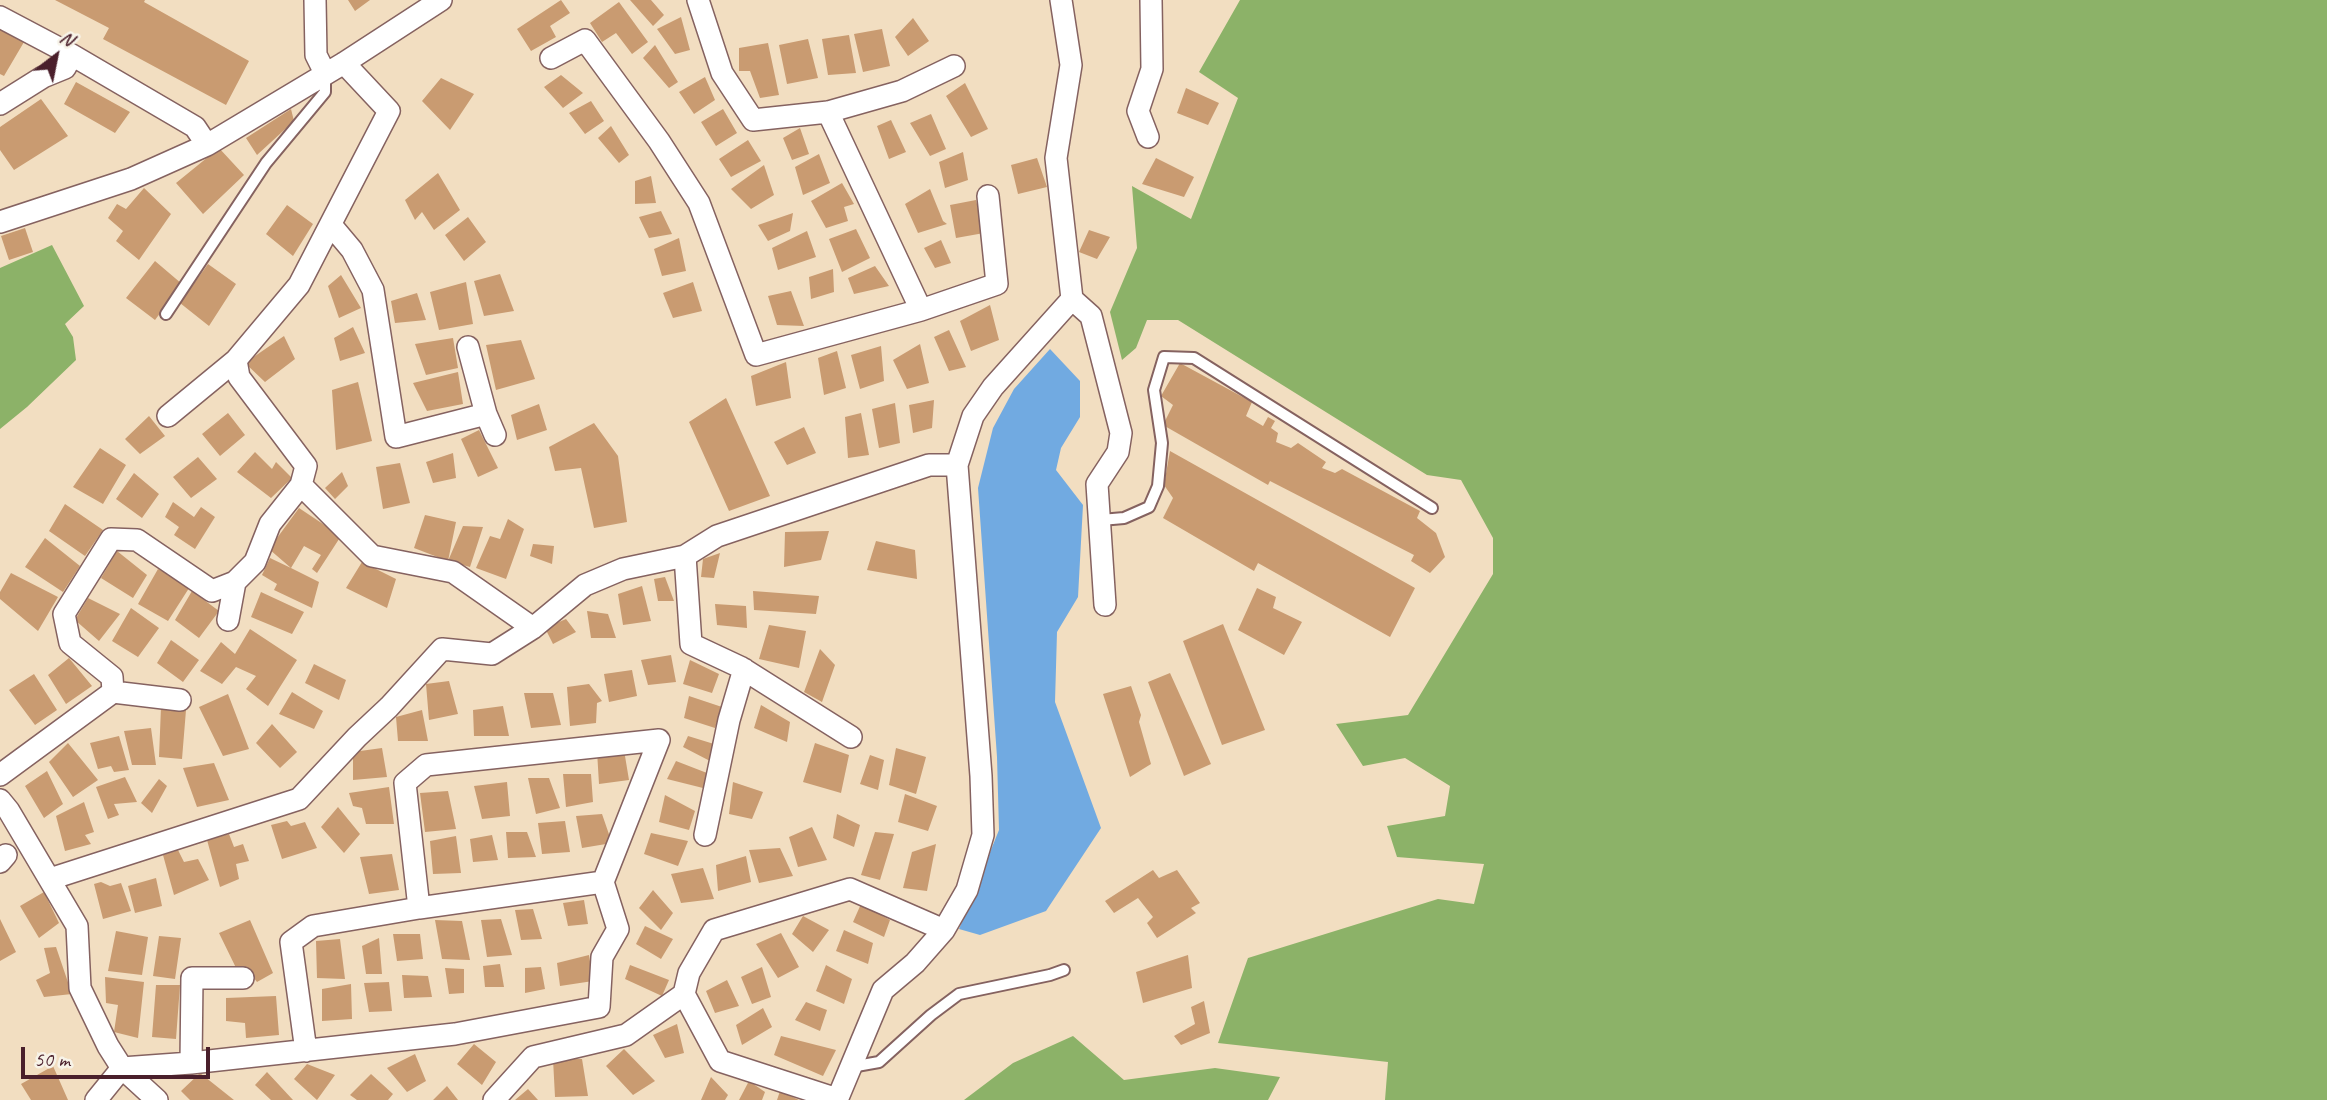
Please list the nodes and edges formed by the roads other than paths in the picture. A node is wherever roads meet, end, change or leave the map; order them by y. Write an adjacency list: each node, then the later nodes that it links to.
1 (315, 0): 11 (street)
2 (441, 0): 9 (street)
3 (698, 0): 13 (street)
4 (1061, 0): 19 (street)
5 (1151, 0): 14 (street)
6 (0, 18): 7 (street)
7 (72, 55): 12 (street); 15 (street)
8 (551, 58): 20 (street)
9 (344, 63): 11 (street); 18 (street)
10 (954, 66): 13 (street)
11 (325, 73): 15 (street); 21 (lane)
12 (0, 104)
13 (828, 112): 20 (street)
14 (1148, 137)
15 (207, 145): 17 (street)
16 (988, 196): 20 (street)
17 (0, 222)
18 (331, 225): 23 (street); 24 (street)
19 (1072, 299): 27 (street); 30 (street)
20 (921, 310)
21 (166, 314)
22 (468, 347): 24 (street)
23 (236, 360): 25 (street); 28 (street)
24 (486, 414): 26 (street)
25 (168, 416)
26 (495, 435)
27 (957, 466): 31 (street); 46 (street)
28 (302, 485): 32 (street); 35 (street)
29 (1432, 508): 30 (lane)
30 (1101, 520): 33 (street)
31 (685, 555): 35 (street); 36 (street)
32 (235, 582): 34 (street); 37 (street)
33 (1105, 605)
34 (228, 620)
35 (533, 628): 43 (street)
36 (744, 669): 39 (street); 42 (street)
37 (113, 692): 38 (street); 40 (street)
38 (180, 700)
39 (851, 737)
40 (0, 775)
41 (0, 800): 43 (street)
42 (705, 835)
43 (50, 880): 54 (street)
44 (603, 882): 45 (street); 45 (street); 50 (street)
45 (419, 908): 50 (street)
46 (944, 930): 49 (street); 53 (street)
47 (1064, 970): 53 (lane)
48 (243, 978): 51 (street)
49 (684, 994): 57 (street); 58 (street)
50 (306, 1051): 51 (street)
51 (191, 1063): 52 (street)
52 (160, 1066): 54 (street); 55 (street)
53 (851, 1067): 58 (street)
54 (122, 1068): 55 (street); 56 (street)
55 (156, 1099)
56 (96, 1100)
57 (494, 1100)
58 (837, 1100)

